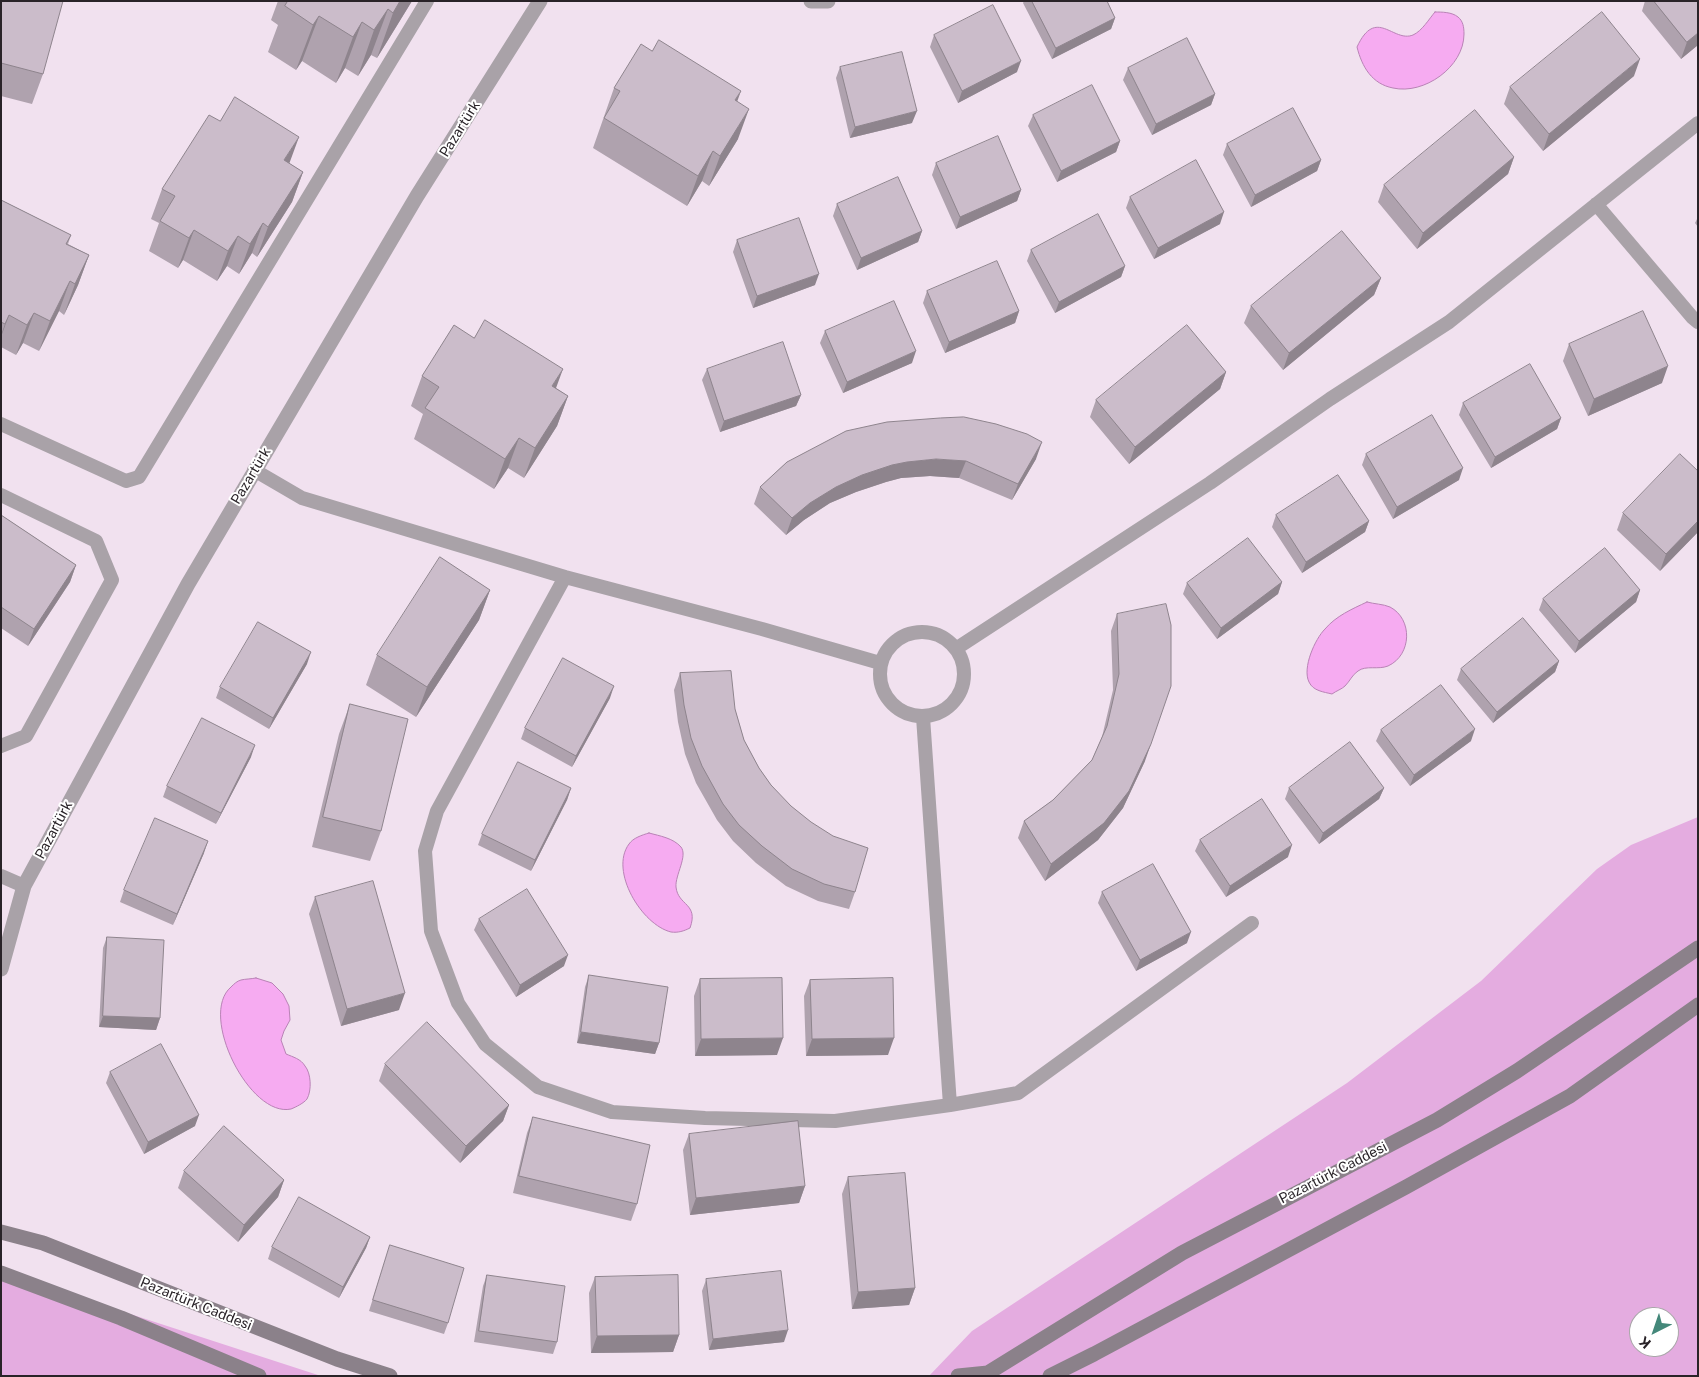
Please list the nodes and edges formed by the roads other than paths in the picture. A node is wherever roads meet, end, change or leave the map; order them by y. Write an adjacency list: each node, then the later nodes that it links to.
1 (427, 1): 8 (lane)
2 (540, 1): 9 (street, Pazartürk)
3 (812, 1): 4 (street)
4 (828, 1)
5 (1698, 123): 6 (lane)
6 (1596, 204): 7 (lane); 12 (lane)
7 (1698, 322)
8 (1, 424)
9 (254, 470): 11 (lane); 17 (street, Pazartürk)
10 (1, 495): 15 (lane)
11 (565, 577): 13 (lane); 22 (lane)
12 (957, 648): 13 (lane); 14 (lane)
13 (880, 663): 14 (lane)
14 (924, 717): 22 (lane)
15 (1, 746)
16 (1, 876): 17 (lane)
17 (24, 886): 20 (street, Pazartürk)
18 (1252, 923): 22 (lane)
19 (1698, 948): 27 (street, Pazartürk Caddesi)
20 (1, 969)
21 (1698, 1005): 28 (street)
22 (950, 1105)
23 (1, 1232): 26 (street, Pazartürk Caddesi)
24 (1, 1273): 25 (street)
25 (259, 1376)
26 (390, 1376)
27 (958, 1376)
28 (1050, 1376)

